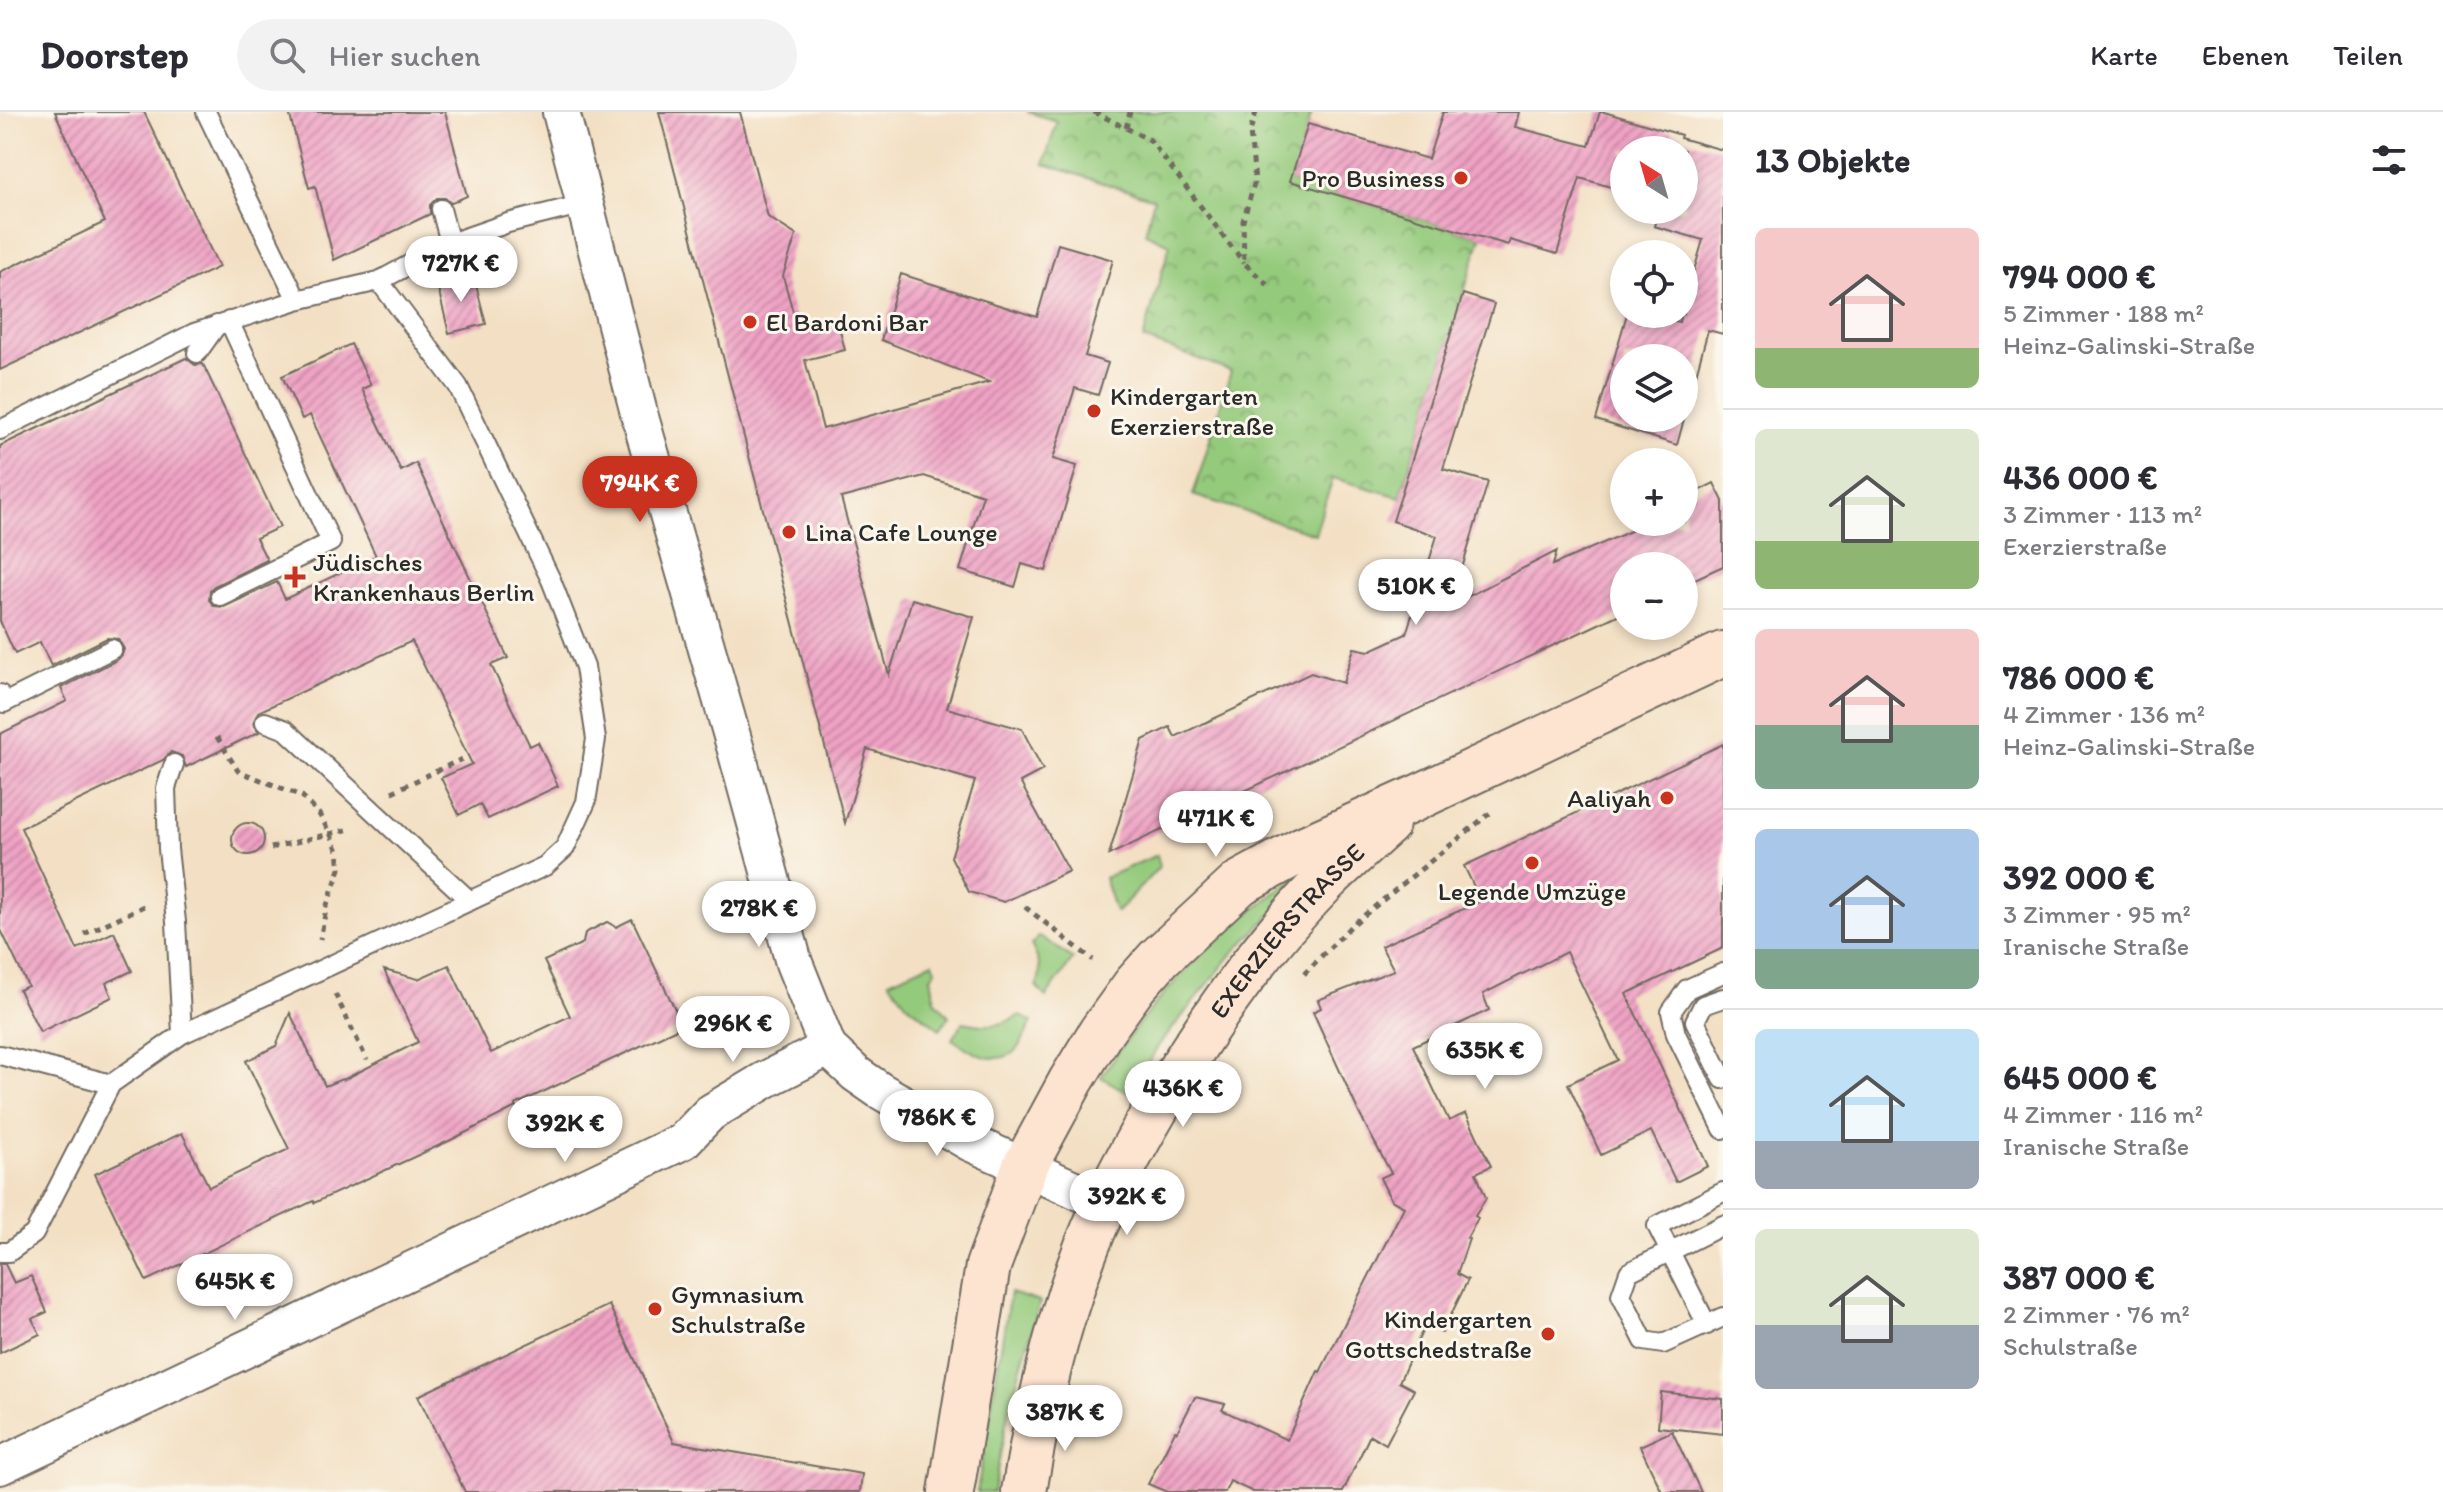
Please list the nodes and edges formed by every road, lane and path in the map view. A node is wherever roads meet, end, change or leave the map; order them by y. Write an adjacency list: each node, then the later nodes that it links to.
1 (206, 112): 13 (lane)
2 (561, 112): 7 (street)
3 (1094, 112): 6 (path)
4 (1130, 112): 6 (path)
5 (1256, 112): 10 (path)
6 (1126, 128): 10 (path)
7 (584, 204): 9 (lane); 41 (street)
8 (441, 209): 9 (lane)
9 (450, 243): 11 (lane)
10 (1244, 263): 12 (path)
11 (379, 281): 13 (lane); 32 (lane)
12 (1269, 286)
13 (297, 300): 14 (lane)
14 (223, 323): 15 (lane); 16 (lane); 17 (lane)
15 (197, 353)
16 (0, 430)
17 (220, 596)
18 (112, 649): 20 (lane)
19 (1723, 654): 25 (main road, EXERZIERSTRASSE)
20 (0, 694)
21 (265, 722): 26 (lane)
22 (217, 737): 29 (path)
23 (462, 759): 26 (path)
24 (174, 764): 31 (lane)
25 (1412, 800): 48 (main road, EXERZIERSTRASSE); 50 (main road, EXERZIERSTRASSE)
26 (366, 804): 28 (lane)
27 (1491, 813): 38 (path)
28 (381, 818): 29 (path); 32 (lane)
29 (331, 835): 30 (path); 36 (path)
30 (271, 848)
31 (173, 893): 34 (path); 40 (lane)
32 (470, 901): 36 (lane)
33 (1025, 907): 35 (path)
34 (84, 934)
35 (1093, 960)
36 (322, 969): 40 (lane); 43 (path)
37 (1723, 973): 46 (lane)
38 (1300, 979)
39 (1723, 998): 44 (lane)
40 (182, 1034): 45 (lane)
41 (828, 1048): 48 (street); 55 (street)
42 (0, 1055): 45 (lane)
43 (367, 1060)
44 (1723, 1079)
45 (111, 1084): 53 (lane)
46 (1718, 1105): 47 (lane)
47 (1723, 1129)
48 (1025, 1166): 50 (street); 56 (main road, EXERZIERSTRASSE)
49 (1723, 1192): 52 (lane)
50 (1105, 1203): 57 (main road, EXERZIERSTRASSE)
51 (1723, 1225): 52 (lane)
52 (1669, 1251): 54 (lane); 54 (lane)
53 (0, 1252)
54 (1715, 1321)
55 (0, 1466)
56 (951, 1492)
57 (1024, 1492)

